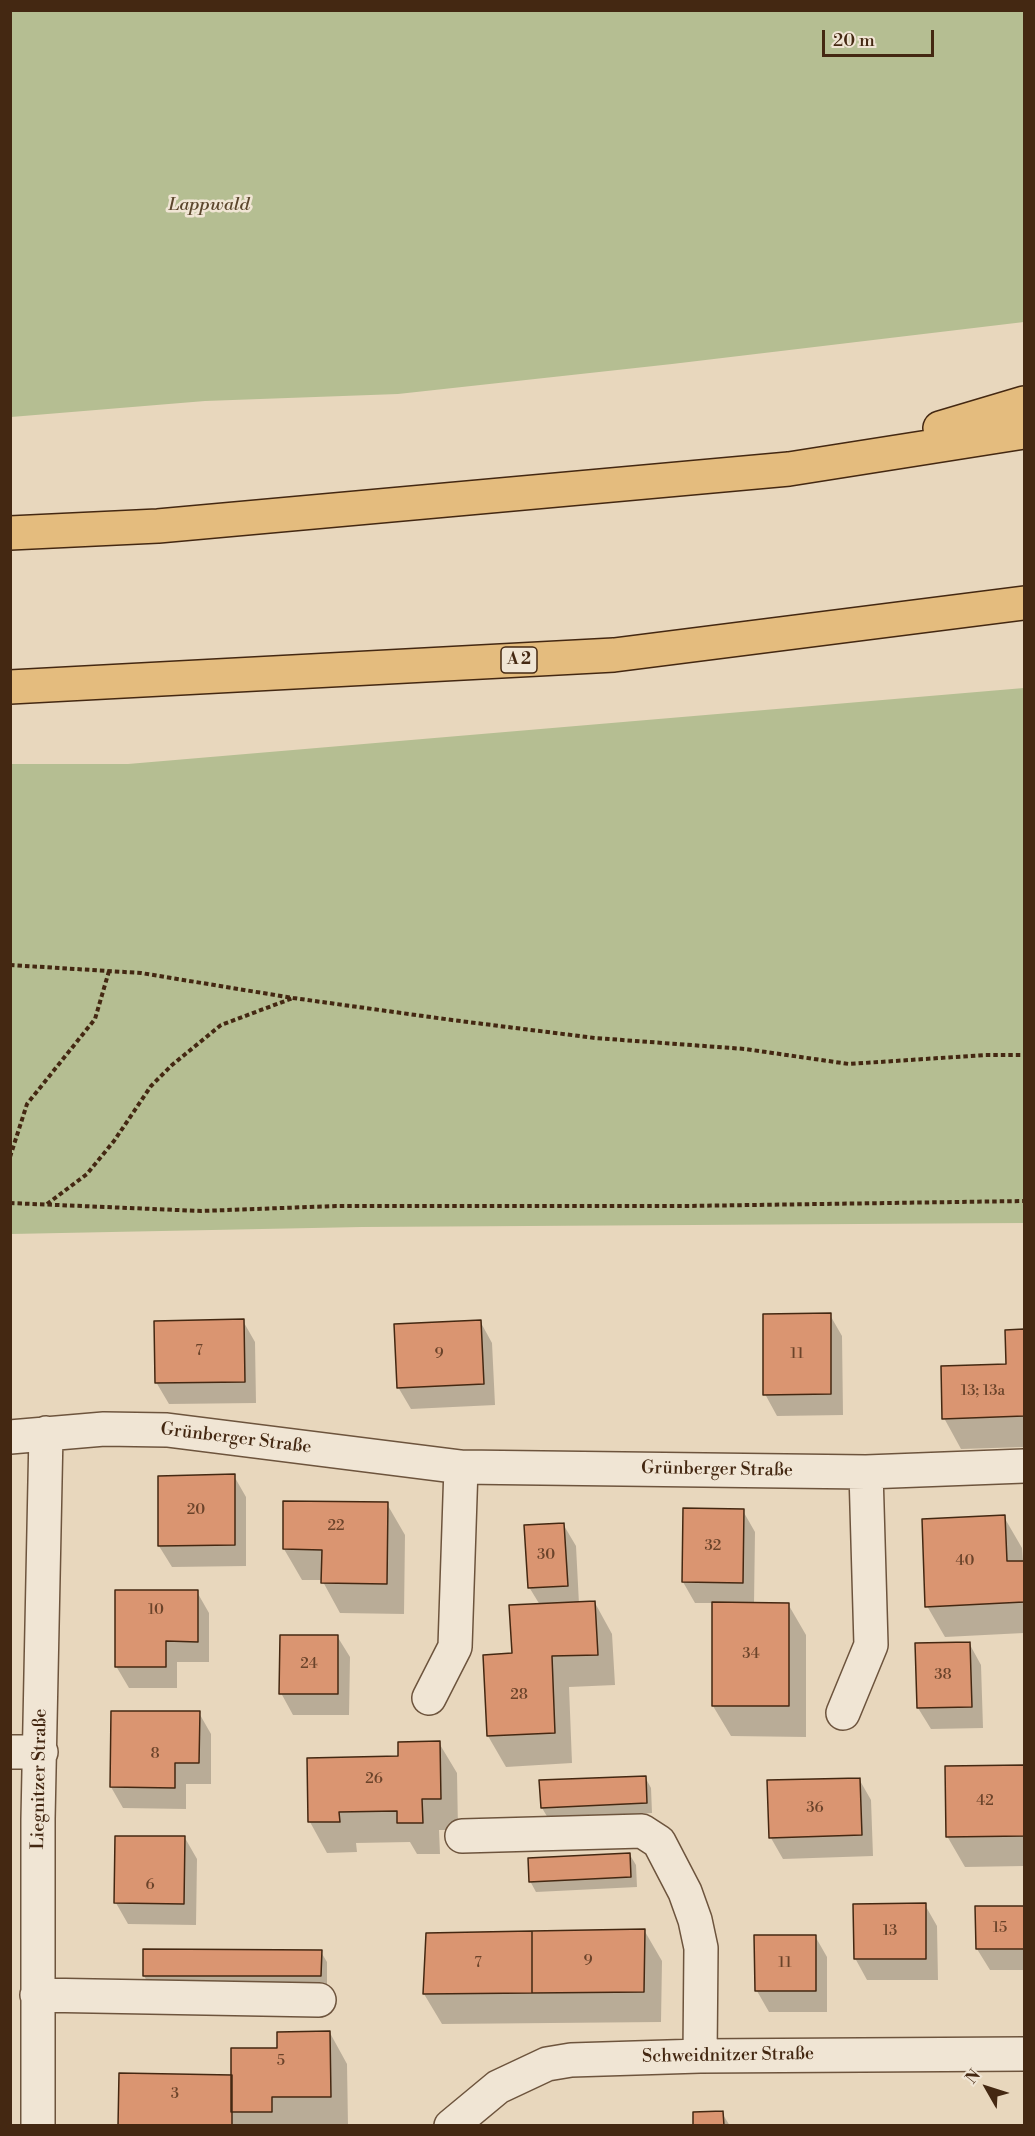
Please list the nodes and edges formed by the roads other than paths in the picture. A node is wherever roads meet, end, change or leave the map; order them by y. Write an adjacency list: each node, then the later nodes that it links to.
1 (1024, 404): 3 (highway)
2 (1024, 432): 3 (highway)
3 (812, 466): 4 (highway)
4 (10, 533)
5 (1024, 603): 6 (highway, A 2)
6 (10, 687)
7 (46, 1433): 8 (street, Grünberger Straße); 10 (street, Grünberger Straße); 14 (street, Liegnitzer Straße)
8 (10, 1437)
9 (1024, 1466): 11 (street, Grünberger Straße)
10 (461, 1467): 11 (street, Grünberger Straße); 12 (street)
11 (866, 1472): 13 (street)
12 (429, 1698)
13 (843, 1713)
14 (26, 1752): 16 (street, Liegnitzer Straße)
15 (462, 1836): 19 (street)
16 (37, 1995): 17 (street); 20 (street, Liegnitzer Straße)
17 (319, 2000)
18 (1024, 2054): 19 (street, Schweidnitzer Straße)
19 (700, 2055): 21 (street, Schweidnitzer Straße)
20 (38, 2126)
21 (451, 2126)

